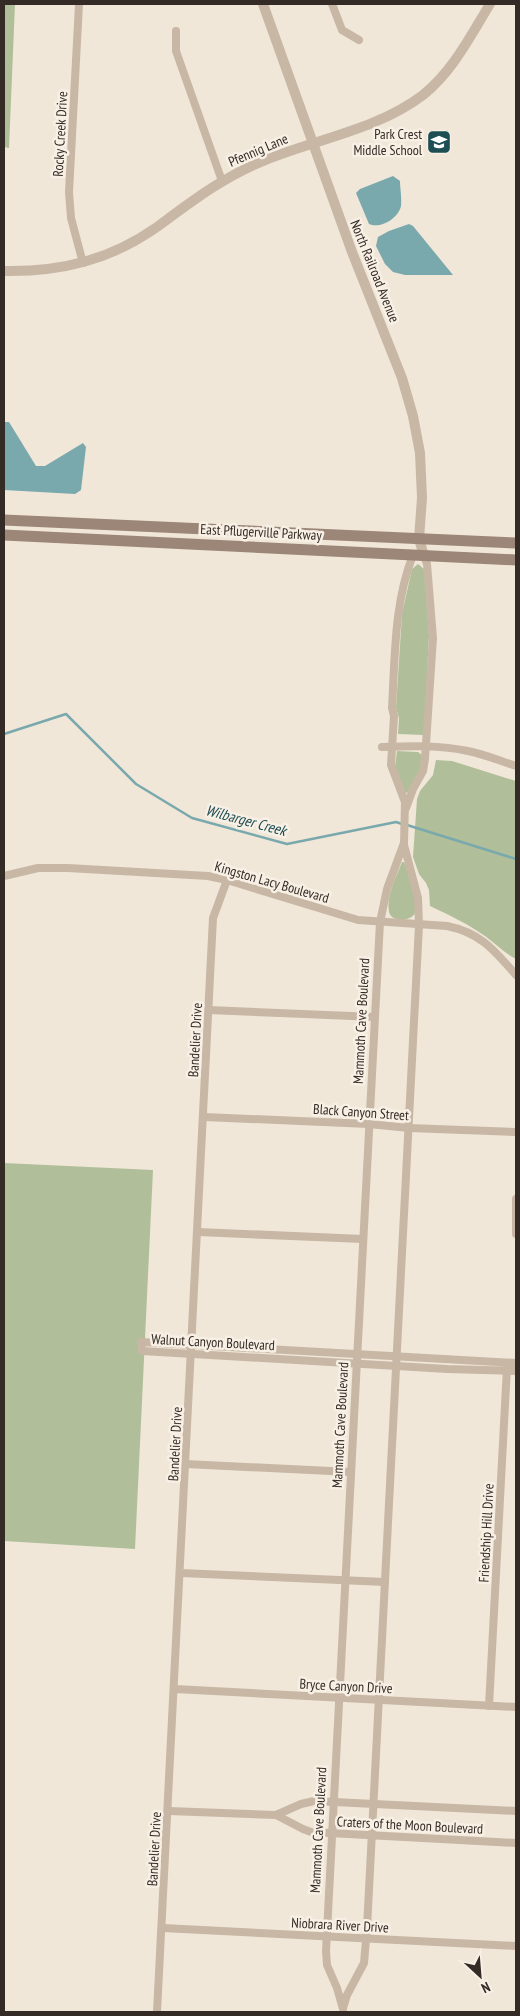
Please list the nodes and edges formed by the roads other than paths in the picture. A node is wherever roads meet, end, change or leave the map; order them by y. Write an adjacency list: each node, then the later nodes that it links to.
1 (79, 4): 9 (street, Rocky Creek Drive)
2 (263, 4): 7 (street, North Railroad Avenue)
3 (332, 4): 6 (street)
4 (490, 4): 7 (street, Pfennig Lane)
5 (176, 31): 8 (street)
6 (359, 40)
7 (312, 143): 8 (street, Pfennig Lane); 14 (street, North Railroad Avenue)
8 (222, 181): 9 (street, Pfennig Lane)
9 (84, 263): 10 (street, Pfennig Lane)
10 (4, 271)
11 (4, 520): 12 (main road, East Pflugerville Parkway)
12 (123, 525): 14 (main road, East Pflugerville Parkway); 15 (street)
13 (4, 535): 15 (main road, East Pflugerville Parkway)
14 (419, 539): 16 (main road, East Pflugerville Parkway); 17 (street, Mammoth Cave Boulevard)
15 (122, 541): 17 (main road, East Pflugerville Parkway)
16 (516, 544)
17 (419, 555): 18 (main road, East Pflugerville Parkway); 19 (street, Mammoth Cave Boulevard); 21 (street, Mammoth Cave Boulevard)
18 (516, 560)
19 (426, 746): 21 (street); 22 (street); 23 (street, Mammoth Cave Boulevard)
20 (382, 747): 21 (street)
21 (392, 747): 23 (street, Mammoth Cave Boulevard)
22 (516, 766)
23 (405, 810): 24 (street, Mammoth Cave Boulevard)
24 (404, 843): 27 (street, Mammoth Cave Boulevard); 28 (street, Mammoth Cave Boulevard)
25 (4, 876): 26 (street, Kingston Lacy Boulevard)
26 (227, 880): 27 (street, Kingston Lacy Boulevard); 30 (street, Bandelier Drive)
27 (380, 922): 28 (street, Kingston Lacy Boulevard); 31 (street, Mammoth Cave Boulevard)
28 (419, 925): 29 (street, Kingston Lacy Boulevard); 34 (street, Mammoth Cave Boulevard)
29 (516, 975)
30 (209, 1010): 31 (street); 32 (street, Bandelier Drive)
31 (375, 1017): 33 (street, Mammoth Cave Boulevard)
32 (204, 1117): 33 (street, Black Canyon Street); 37 (street, Bandelier Drive)
33 (369, 1124): 34 (street, Black Canyon Street); 39 (street, Mammoth Cave Boulevard)
34 (408, 1128): 35 (street, Black Canyon Street); 43 (street, Mammoth Cave Boulevard)
35 (516, 1132)
36 (516, 1199): 38 (street)
37 (198, 1232): 39 (street); 40 (street, Bandelier Drive)
38 (516, 1234)
39 (363, 1239): 42 (street, Mammoth Cave Boulevard)
40 (192, 1344): 41 (street, Bandelier Drive); 41 (street, Walnut Canyon Boulevard); 42 (street, Walnut Canyon Boulevard)
41 (192, 1353): 44 (street, Walnut Canyon Boulevard); 49 (street, Bandelier Drive)
42 (358, 1353): 43 (street, Walnut Canyon Boulevard); 44 (street, Mammoth Cave Boulevard)
43 (397, 1356): 46 (street, Mammoth Cave Boulevard); 47 (street, Walnut Canyon Boulevard)
44 (357, 1362): 46 (street, Walnut Canyon Boulevard); 50 (street, Mammoth Cave Boulevard)
45 (516, 1362): 47 (street, Walnut Canyon Boulevard)
46 (396, 1366): 47 (street, Walnut Canyon Boulevard); 53 (street, Mammoth Cave Boulevard)
47 (507, 1366): 48 (street, Walnut Canyon Boulevard); 57 (street, Friendship Hill Drive)
48 (516, 1371)
49 (186, 1464): 50 (street); 51 (street, Bandelier Drive)
50 (351, 1472): 52 (street, Mammoth Cave Boulevard)
51 (181, 1573): 52 (street); 54 (street, Bandelier Drive)
52 (345, 1580): 53 (street); 55 (street, Mammoth Cave Boulevard)
53 (385, 1582): 56 (street, Mammoth Cave Boulevard)
54 (175, 1689): 55 (street, Bryce Canyon Drive); 61 (street, Bandelier Drive)
55 (339, 1698): 56 (street, Bryce Canyon Drive); 59 (street, Mammoth Cave Boulevard)
56 (379, 1700): 57 (street, Bryce Canyon Drive); 60 (street, Mammoth Cave Boulevard)
57 (489, 1706): 58 (street, Bryce Canyon Drive)
58 (516, 1707)
59 (334, 1802): 60 (street, Craters of the Moon Boulevard); 63 (street, Craters of the Moon Boulevard); 64 (street, Mammoth Cave Boulevard)
60 (374, 1804): 62 (street, Craters of the Moon Boulevard); 65 (street, Mammoth Cave Boulevard)
61 (169, 1811): 63 (street, Craters of the Moon Boulevard); 67 (street, Bandelier Drive)
62 (516, 1812)
63 (276, 1815): 64 (street, Craters of the Moon Boulevard)
64 (332, 1833): 65 (street, Craters of the Moon Boulevard); 68 (street, Mammoth Cave Boulevard)
65 (372, 1835): 66 (street, Craters of the Moon Boulevard); 69 (street, Mammoth Cave Boulevard)
66 (516, 1843)
67 (163, 1928): 68 (street, Niobrara River Drive); 72 (street, Bandelier Drive)
68 (327, 1936): 69 (street, Niobrara River Drive); 71 (street, Mammoth Cave Boulevard)
69 (366, 1939): 70 (street, Niobrara River Drive); 71 (street, Mammoth Cave Boulevard)
70 (516, 1946)
71 (343, 2011)
72 (157, 2012)

